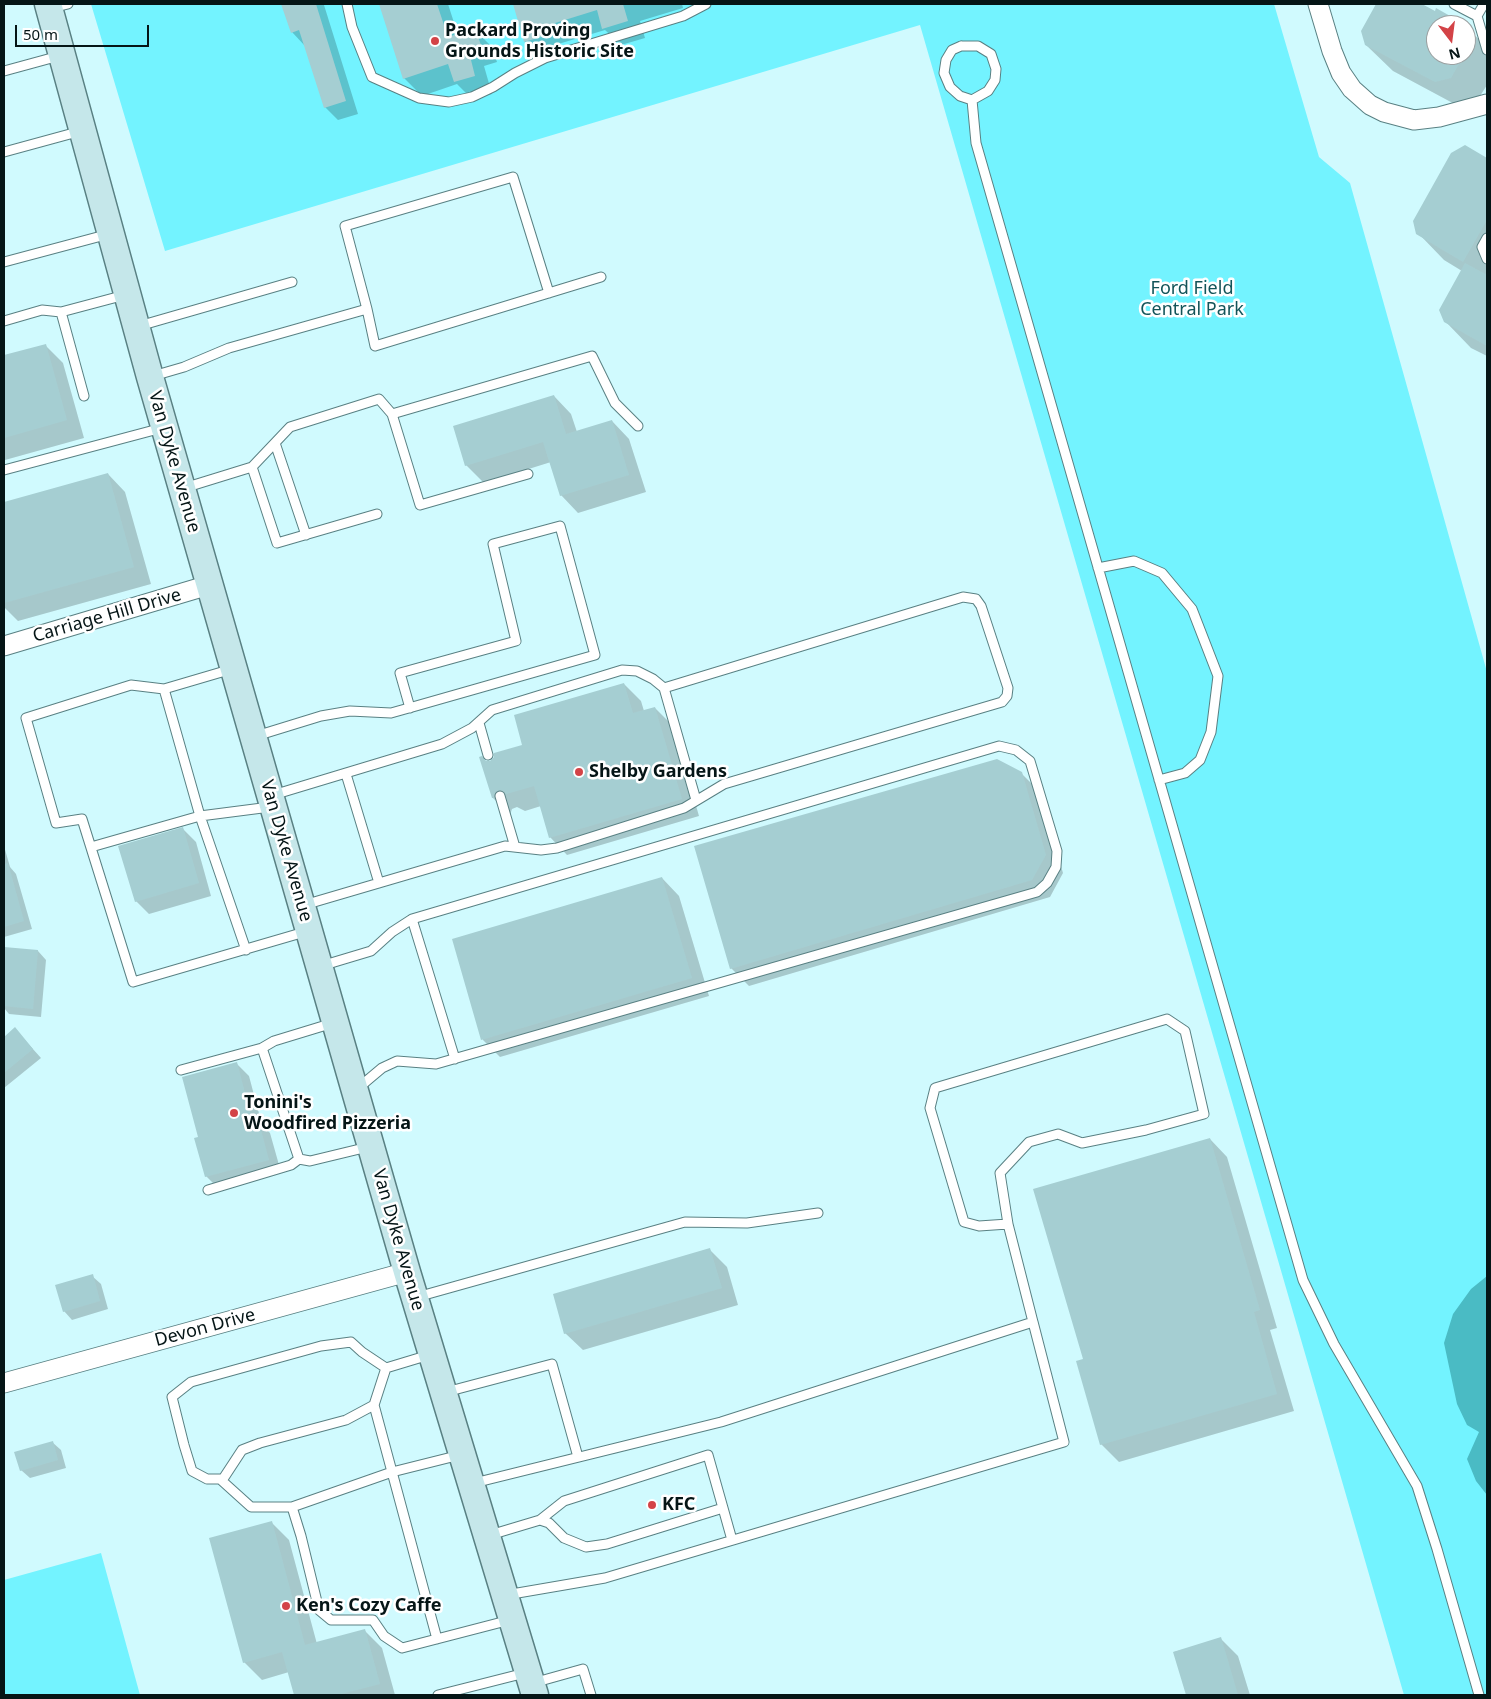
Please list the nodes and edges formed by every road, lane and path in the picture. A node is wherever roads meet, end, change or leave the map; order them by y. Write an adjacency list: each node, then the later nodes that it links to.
1 (347, 4): 2 (lane)
2 (706, 4)
3 (1318, 4): 12 (street)
4 (1454, 4): 7 (lane)
5 (1484, 4): 7 (lane)
6 (55, 6): 9 (main road, Van Dyke Avenue)
7 (1477, 16): 8 (lane)
8 (1487, 50)
9 (62, 55): 10 (lane); 13 (main road, Van Dyke Avenue)
10 (4, 71)
11 (972, 100): 11 (lane); 39 (lane)
12 (1487, 104)
13 (83, 130): 14 (lane); 15 (main road, Van Dyke Avenue)
14 (4, 152)
15 (112, 234): 18 (lane); 22 (main road, Van Dyke Avenue)
16 (1487, 238): 17 (lane)
17 (1487, 259)
18 (4, 262)
19 (602, 277): 21 (lane)
20 (292, 282): 26 (lane)
21 (549, 293): 23 (lane); 23 (lane)
22 (128, 294): 24 (lane); 26 (main road, Van Dyke Avenue)
23 (367, 309): 27 (lane)
24 (60, 312): 25 (lane); 28 (lane)
25 (4, 321)
26 (137, 327): 27 (main road, Van Dyke Avenue)
27 (150, 377): 31 (main road, Van Dyke Avenue)
28 (84, 396)
29 (392, 414): 30 (lane); 32 (lane); 35 (lane)
30 (638, 426)
31 (164, 428): 34 (lane); 36 (main road, Van Dyke Avenue)
32 (275, 442): 33 (lane); 38 (lane)
33 (252, 467): 36 (lane); 38 (lane)
34 (4, 470)
35 (528, 474)
36 (182, 489): 40 (main road, Van Dyke Avenue)
37 (377, 514): 38 (lane)
38 (306, 535)
39 (1098, 568): 50 (lane); 50 (lane)
40 (209, 586): 41 (street, Carriage Hill Drive); 42 (main road, Van Dyke Avenue)
41 (4, 646)
42 (234, 669): 44 (lane); 47 (main road, Van Dyke Avenue)
43 (664, 688): 46 (lane); 52 (lane); 52 (lane)
44 (164, 689): 54 (lane); 55 (lane)
45 (410, 708): 45 (lane); 47 (lane)
46 (479, 723): 48 (lane); 49 (lane)
47 (253, 736): 53 (main road, Van Dyke Avenue)
48 (488, 755)
49 (346, 774): 53 (lane); 57 (lane)
50 (1159, 780): 96 (lane)
51 (500, 796): 56 (lane)
52 (696, 800): 56 (lane)
53 (272, 801): 54 (lane); 58 (main road, Van Dyke Avenue)
54 (200, 816): 55 (lane); 61 (lane)
55 (91, 847): 61 (lane)
56 (515, 847): 57 (lane)
57 (379, 883): 58 (lane)
58 (302, 906): 60 (main road, Van Dyke Avenue)
59 (412, 919): 62 (lane); 65 (lane); 65 (lane)
60 (309, 931): 61 (lane); 62 (main road, Van Dyke Avenue)
61 (246, 950)
62 (319, 966): 63 (main road, Van Dyke Avenue)
63 (335, 1022): 64 (lane); 67 (main road, Van Dyke Avenue)
64 (262, 1048): 66 (lane); 69 (lane)
65 (455, 1059): 67 (lane)
66 (181, 1070)
67 (355, 1091): 68 (main road, Van Dyke Avenue)
68 (371, 1147): 69 (lane); 73 (main road, Van Dyke Avenue)
69 (300, 1159): 70 (lane)
70 (208, 1190)
71 (818, 1213): 74 (lane)
72 (1008, 1224): 72 (lane); 75 (lane)
73 (407, 1272): 74 (main road, Van Dyke Avenue); 78 (street, Devon Drive)
74 (415, 1297): 76 (main road, Van Dyke Avenue)
75 (1033, 1322): 82 (lane); 90 (lane)
76 (432, 1355): 77 (lane); 79 (main road, Van Dyke Avenue)
77 (386, 1368): 80 (lane); 84 (lane)
78 (4, 1383)
79 (444, 1392): 81 (main road, Van Dyke Avenue); 82 (lane)
80 (374, 1405): 83 (lane); 84 (lane)
81 (462, 1455): 83 (lane); 85 (main road, Van Dyke Avenue)
82 (578, 1457): 85 (lane)
83 (392, 1472): 86 (lane); 92 (lane)
84 (220, 1479): 86 (lane)
85 (471, 1483): 89 (main road, Van Dyke Avenue)
86 (292, 1507): 92 (lane)
87 (723, 1508): 88 (lane); 88 (lane); 90 (lane)
88 (540, 1520): 89 (lane)
89 (487, 1536): 91 (main road, Van Dyke Avenue)
90 (732, 1540): 91 (lane)
91 (509, 1607): 92 (lane); 93 (main road, Van Dyke Avenue)
92 (437, 1639)
93 (531, 1684): 94 (lane); 95 (lane)
94 (438, 1695)
95 (591, 1695)
96 (1479, 1695)

